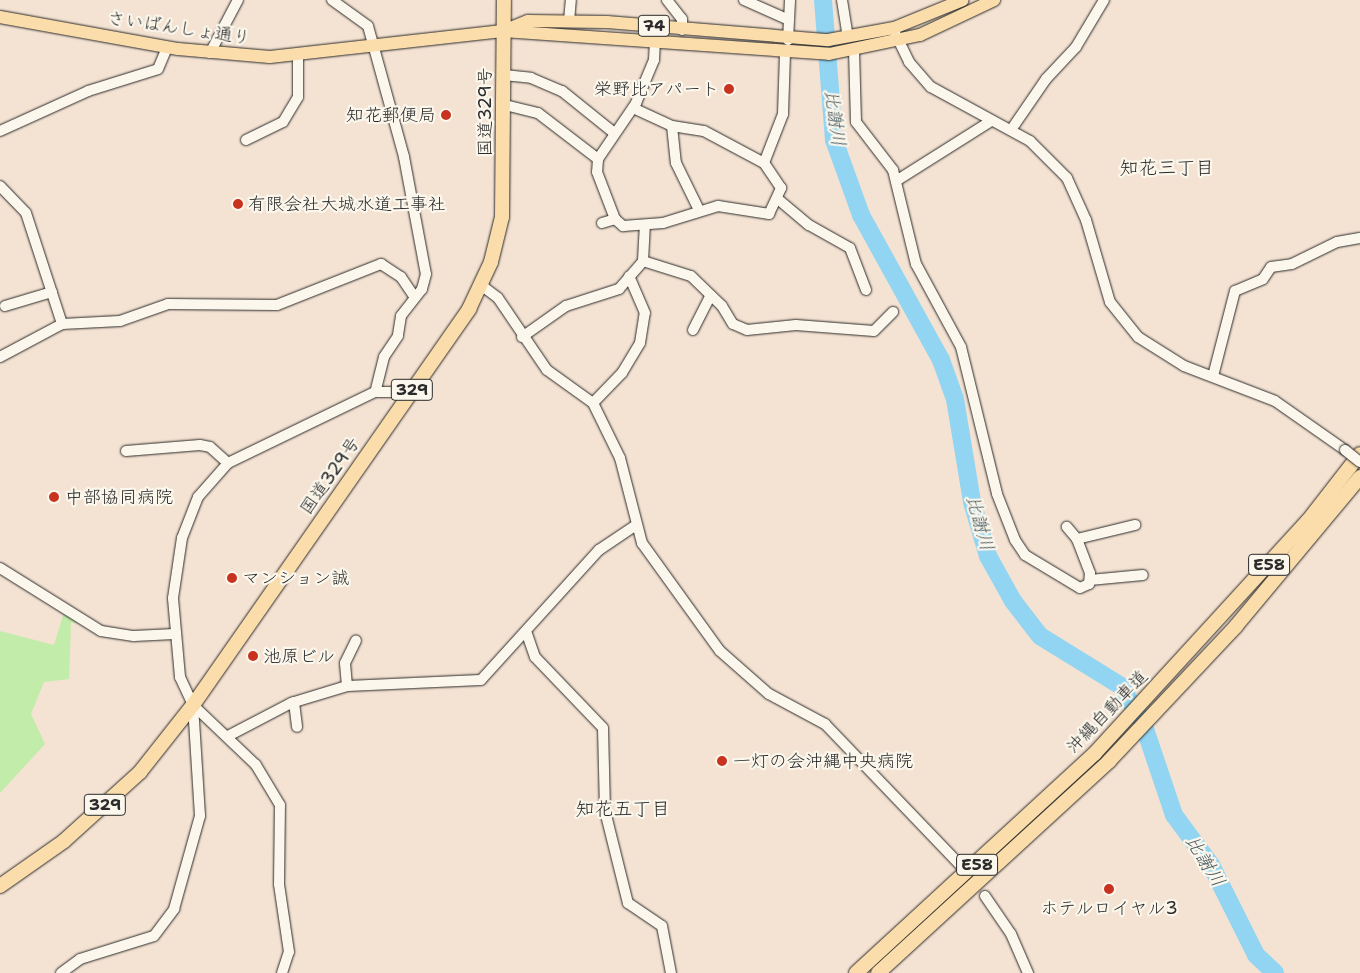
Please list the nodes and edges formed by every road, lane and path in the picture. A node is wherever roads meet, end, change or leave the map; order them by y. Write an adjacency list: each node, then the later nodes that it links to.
1 (238, 0): 25 (street)
2 (332, 0): 23 (street)
3 (504, 0): 17 (highway, 国道329号 / 329)
4 (571, 0): 13 (street)
5 (667, 0): 16 (street)
6 (744, 0): 14 (street)
7 (842, 0): 18 (street)
8 (963, 0): 15 (main road, 74)
9 (994, 0): 21 (main road, 74)
10 (1104, 0): 33 (street)
11 (791, 1): 14 (street)
12 (0, 17): 22 (main road, さいばんしょ通り)
13 (569, 20): 16 (main road, 74); 17 (main road, 74)
14 (789, 20): 19 (street)
15 (894, 28): 18 (main road, 74); 21 (street)
16 (682, 30): 19 (main road, 74)
17 (503, 31): 20 (main road, 74); 23 (main road, さいばんしょ通り); 28 (highway, 国道329号 / 329)
18 (846, 37): 19 (main road, 74)
19 (788, 40)
20 (655, 41): 26 (main road, 74); 30 (street)
21 (899, 41): 24 (main road, 74); 31 (street)
22 (167, 48): 25 (main road, さいばんしょ通り); 34 (street)
23 (372, 48): 27 (main road, さいばんしょ通り); 53 (street)
24 (850, 51): 26 (main road, 74); 39 (street)
25 (210, 53): 27 (main road, さいばんしょ通り)
26 (786, 54): 38 (street)
27 (298, 56): 36 (street)
28 (504, 75): 29 (highway, 国道329号 / 329); 35 (street)
29 (505, 104): 37 (street); 49 (highway, 国道329号 / 329)
30 (632, 108): 32 (street); 35 (street)
31 (991, 121): 33 (street); 39 (street)
32 (672, 126): 38 (street); 42 (street)
33 (1011, 130): 60 (street)
34 (0, 131)
35 (613, 132): 37 (street)
36 (246, 140)
37 (598, 158): 43 (street)
38 (764, 163): 41 (street)
39 (896, 180): 75 (street)
40 (0, 186): 51 (street)
41 (779, 200): 42 (street); 50 (street)
42 (699, 210): 45 (street)
43 (615, 219): 44 (street); 45 (street)
44 (602, 223)
45 (645, 226): 47 (street)
46 (1360, 238): 60 (street)
47 (643, 261): 48 (street); 52 (street)
48 (629, 276): 58 (street); 63 (street)
49 (481, 285): 58 (street); 62 (highway, 国道329号 / 329)
50 (866, 290)
51 (52, 292): 54 (street); 56 (street)
52 (711, 295): 55 (street); 57 (street)
53 (414, 296): 56 (street); 61 (street)
54 (5, 306)
55 (894, 312)
56 (62, 324): 59 (street)
57 (693, 330)
58 (522, 337): 63 (street)
59 (0, 358)
60 (1213, 376): 66 (street, bridge)
61 (375, 392): 62 (street); 67 (street)
62 (410, 392): 81 (highway, 国道329号 / 329)
63 (593, 403): 69 (street)
64 (126, 451): 67 (street)
65 (1360, 454): 90 (highway, 沖縄自動車道 / E58)
66 (1360, 462)
67 (228, 463): 76 (street)
68 (1360, 478): 91 (highway, 沖縄自動車道 / E58)
69 (636, 525): 77 (street); 84 (street)
70 (1135, 526): 72 (street)
71 (1067, 527): 72 (street)
72 (1077, 539): 75 (street)
73 (0, 568): 76 (street)
74 (1143, 576): 75 (street)
75 (1090, 580)
76 (174, 634): 81 (street)
77 (527, 634): 79 (street); 89 (street)
78 (356, 640): 79 (street)
79 (347, 686): 80 (street)
80 (294, 702): 82 (street); 83 (street)
81 (193, 705): 83 (street); 85 (highway, 国道329号 / 329); 87 (street)
82 (297, 727)
83 (228, 736): 88 (street)
84 (964, 869)
85 (0, 886)
86 (985, 896): 92 (street)
87 (61, 973)
88 (282, 973)
89 (671, 973)
90 (856, 973)
91 (878, 973)
92 (1028, 973)

